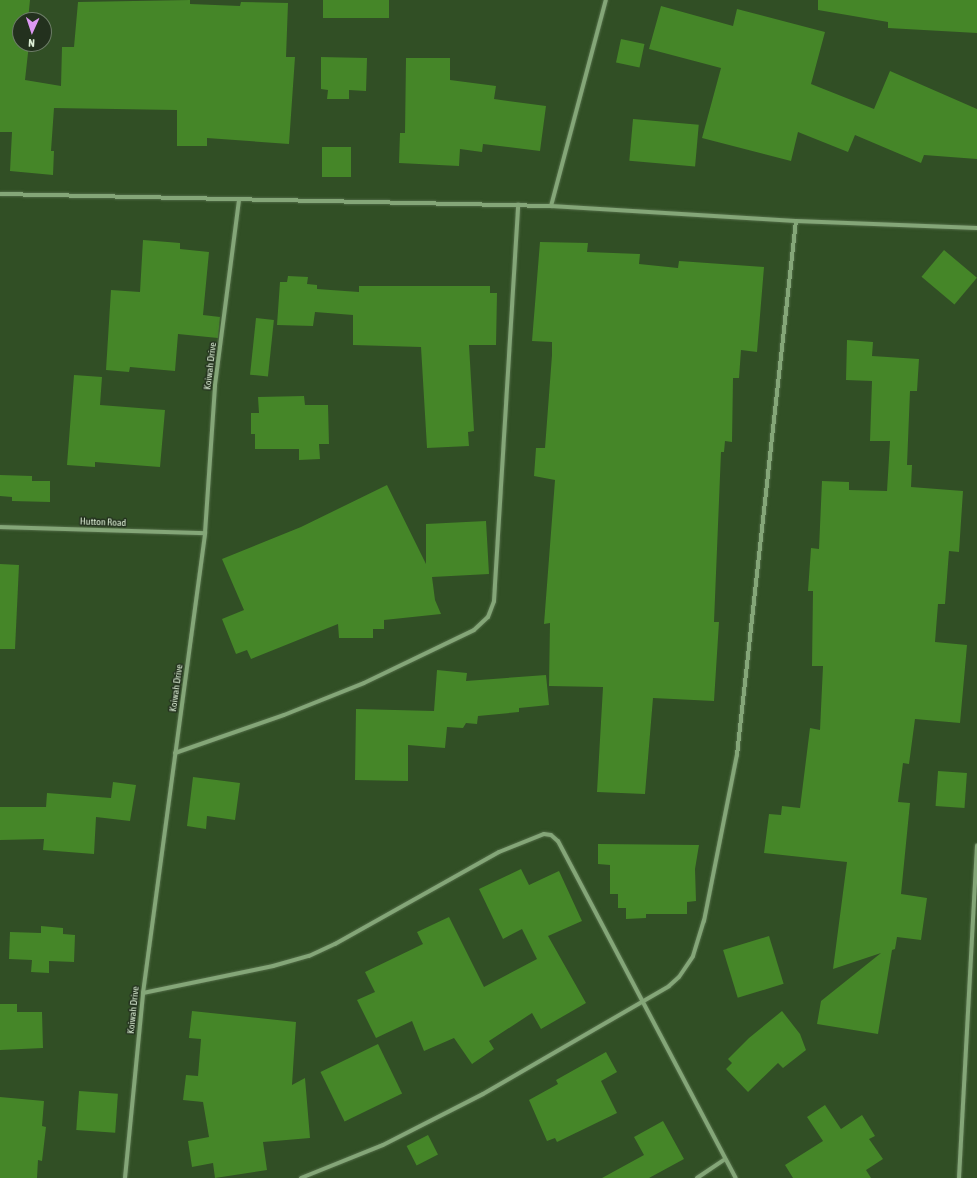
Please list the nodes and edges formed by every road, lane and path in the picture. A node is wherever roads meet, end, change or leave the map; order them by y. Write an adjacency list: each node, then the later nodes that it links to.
1 (606, 0): 5 (street)
2 (0, 194): 3 (street)
3 (239, 200): 4 (street); 9 (street, Koiwah Drive)
4 (518, 205): 5 (street); 10 (street)
5 (551, 206): 6 (street)
6 (796, 221): 7 (street); 13 (street)
7 (977, 228)
8 (0, 527): 9 (street, Hutton Road)
9 (205, 533): 10 (street, Koiwah Drive)
10 (175, 753): 12 (street, Koiwah Drive)
11 (977, 845): 19 (street)
12 (143, 993): 13 (street); 15 (street, Koiwah Drive)
13 (642, 1002): 14 (street); 16 (street)
14 (724, 1160): 17 (street); 18 (street)
15 (125, 1178)
16 (301, 1178)
17 (696, 1178)
18 (736, 1178)
19 (960, 1178)

